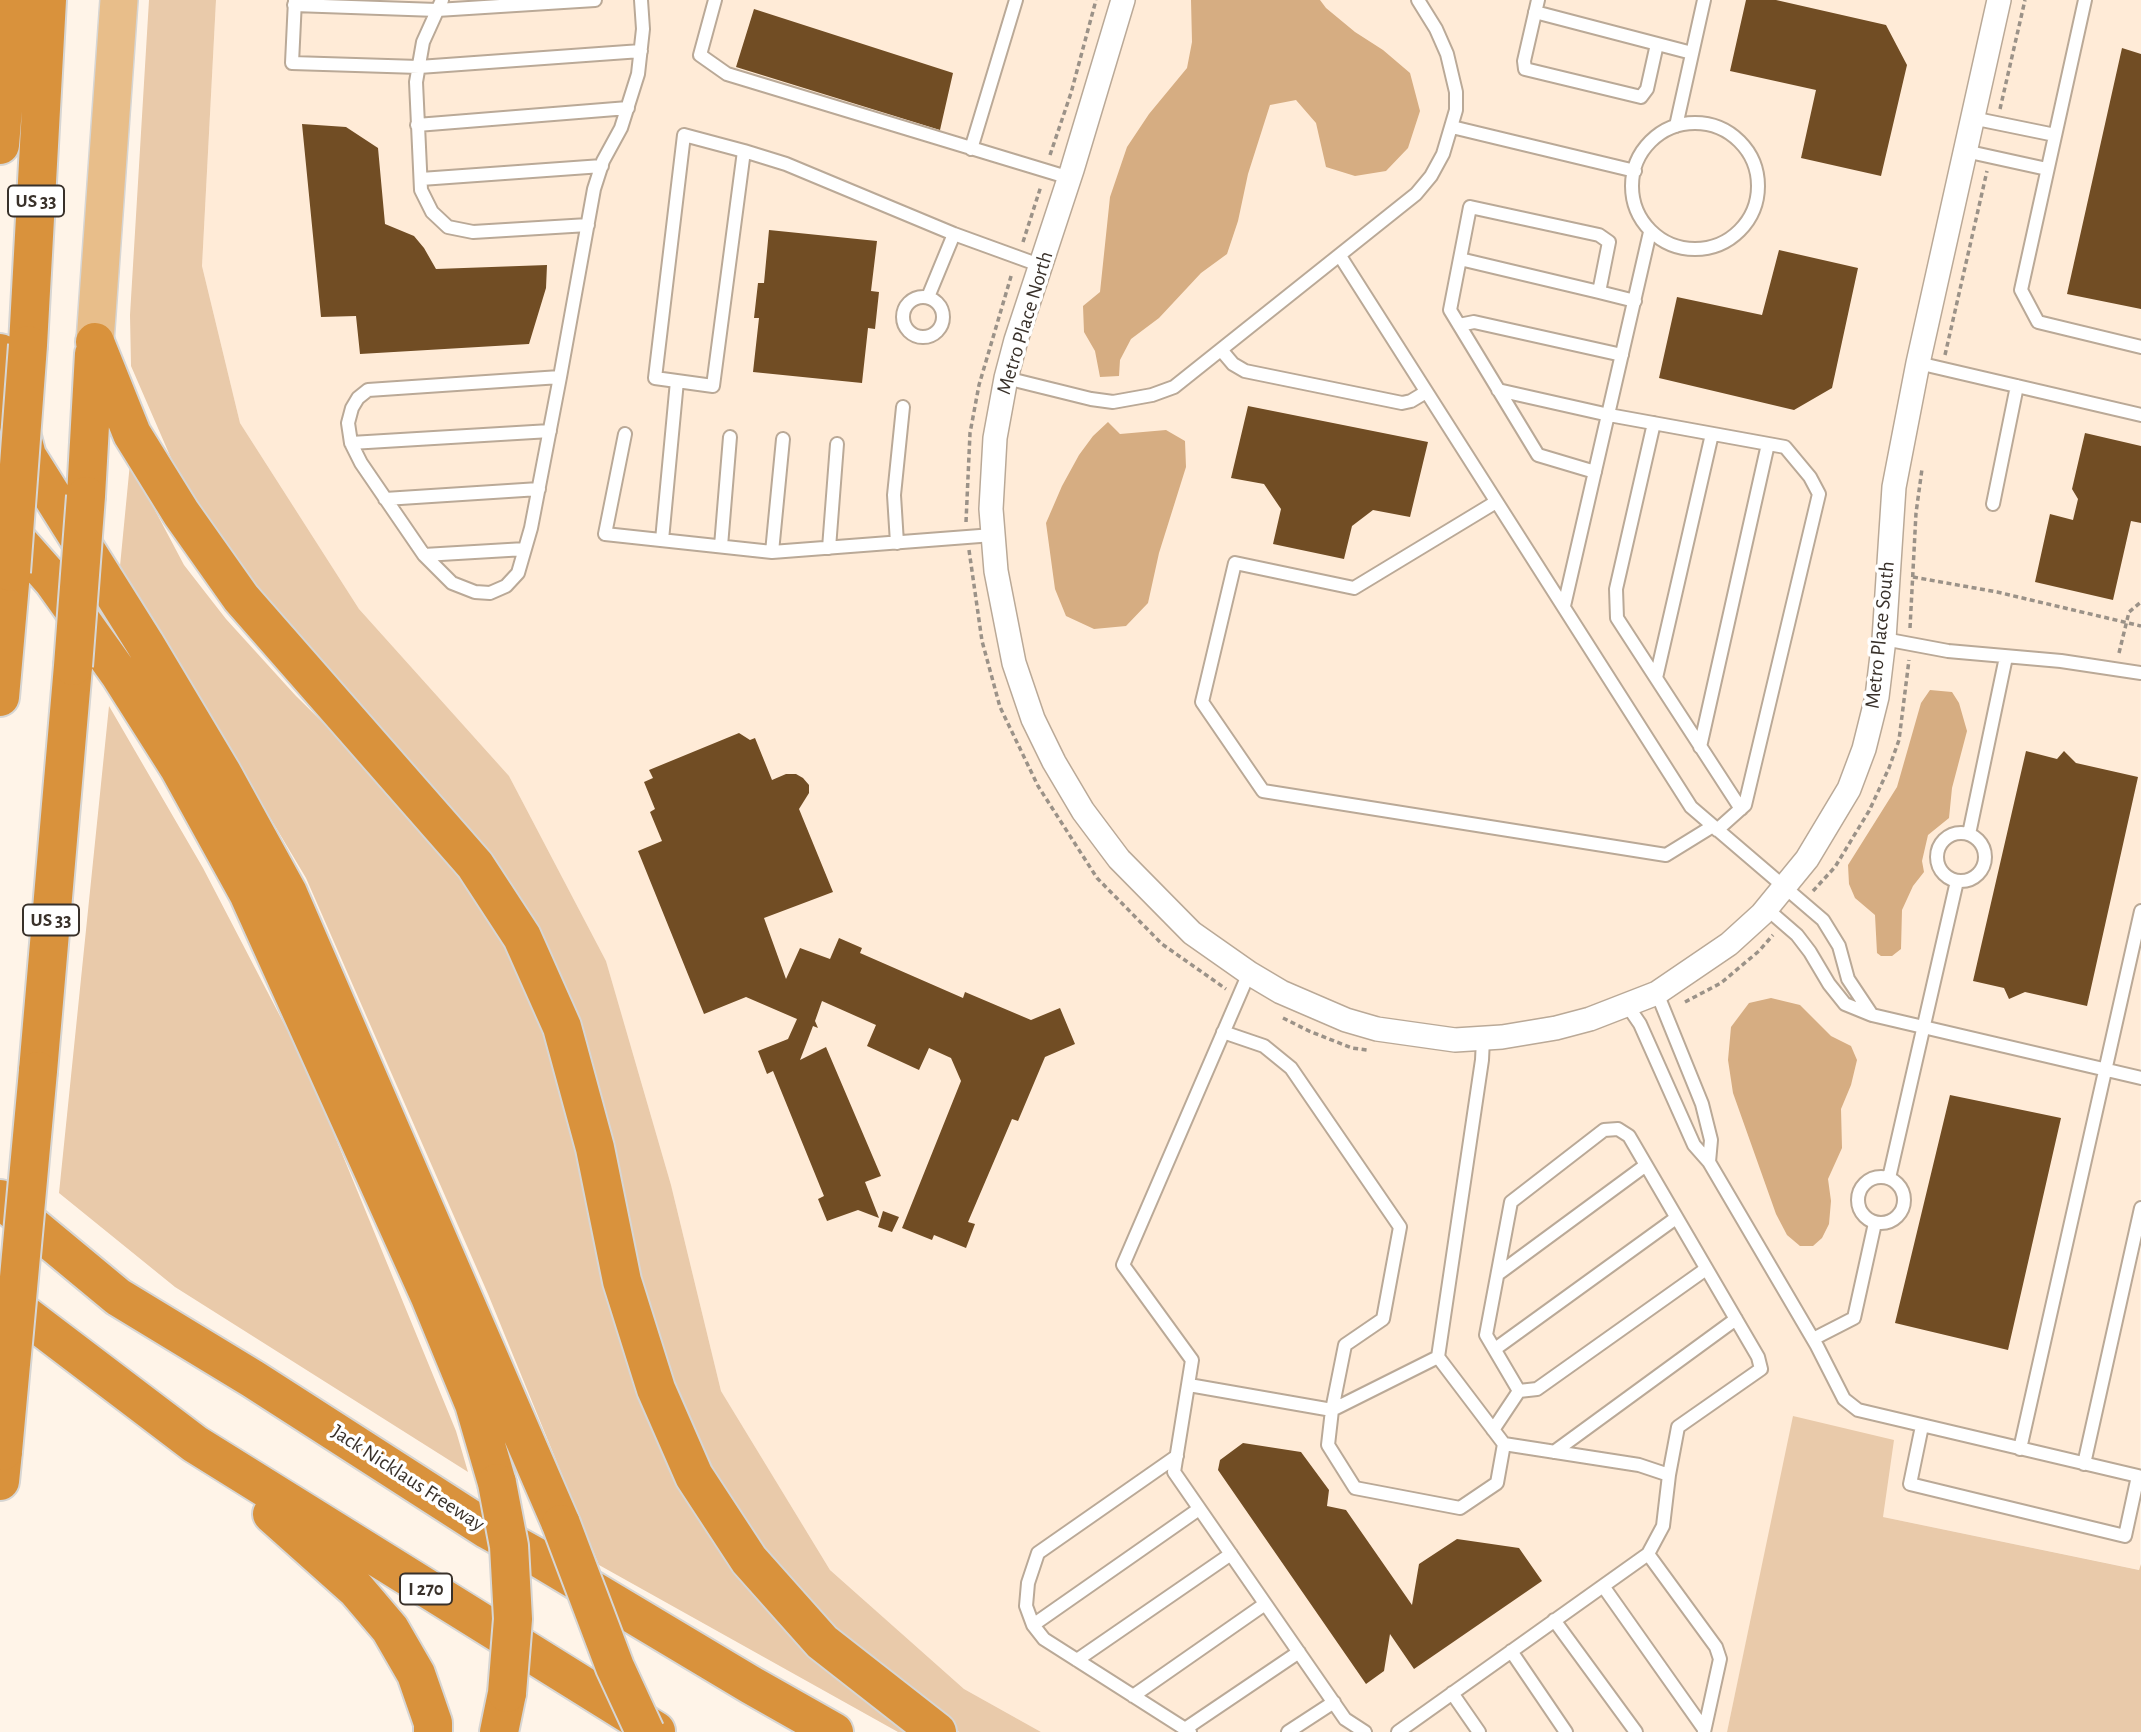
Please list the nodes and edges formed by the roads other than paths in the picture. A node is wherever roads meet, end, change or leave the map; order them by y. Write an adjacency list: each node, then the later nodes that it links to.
1 (12, 0): 26 (highway)
2 (47, 0): 47 (highway, US 33)
3 (119, 0): 45 (main road, US 33)
4 (595, 0): 14 (lane)
5 (641, 0): 17 (lane)
6 (715, 0): 27 (lane)
7 (1016, 0): 27 (lane)
8 (1123, 0): 33 (street, Metro Place North)
9 (1418, 0): 24 (lane)
10 (1704, 0): 18 (lane)
11 (1999, 0): 21 (street, Metro Place South)
12 (2085, 0): 25 (lane)
13 (294, 3): 14 (lane); 19 (lane)
14 (440, 5): 19 (lane)
15 (1536, 6): 16 (lane); 16 (lane)
16 (1657, 44): 18 (lane)
17 (641, 51): 19 (lane); 20 (lane)
18 (1692, 53): 23 (lane)
19 (419, 67): 22 (lane)
20 (628, 108): 22 (lane); 30 (lane)
21 (1972, 118): 25 (lane); 29 (street, Metro Place South)
22 (417, 125): 34 (lane)
23 (1676, 126): 32 (lane); 36 (lane)
24 (1452, 127): 32 (lane); 38 (lane)
25 (2055, 135): 31 (lane)
26 (0, 145)
27 (971, 149): 33 (lane)
28 (744, 151): 37 (lane); 53 (lane); 53 (lane)
29 (1965, 151): 31 (lane); 50 (street, Metro Place South)
30 (601, 166): 34 (lane); 35 (lane)
31 (2047, 169): 46 (lane)
32 (1635, 171): 36 (lane)
33 (1070, 178): 40 (street, Metro Place North)
34 (421, 179): 35 (lane)
35 (588, 225): 51 (lane)
36 (1650, 232): 43 (lane)
37 (954, 234): 40 (lane); 42 (lane)
38 (1340, 256): 48 (lane); 56 (lane)
39 (1460, 260): 41 (lane); 41 (lane); 44 (lane)
40 (1042, 266): 52 (street, Metro Place North)
41 (1599, 292): 43 (lane)
42 (928, 298)
43 (1635, 301): 49 (lane)
44 (1459, 325): 49 (lane); 55 (lane)
45 (95, 342): 133 (highway, US 33, bridge); 157 (highway)
46 (2141, 347)
47 (14, 349): 88 (highway, US 33, bridge); 154 (highway, bridge)
48 (1222, 351): 52 (lane); 56 (lane)
49 (1622, 355): 58 (lane)
50 (1918, 363): 54 (lane); 84 (street, Metro Place South)
51 (560, 377): 61 (lane); 66 (lane)
52 (1006, 378): 75 (street, Metro Place North)
53 (677, 381): 76 (lane)
54 (2017, 386): 59 (lane); 73 (lane)
55 (1498, 390): 58 (lane); 69 (lane)
56 (1426, 392): 72 (lane)
57 (903, 407): 77 (lane)
58 (1609, 415): 60 (lane); 69 (lane)
59 (2141, 415)
60 (1654, 423): 63 (lane); 87 (lane)
61 (550, 431): 66 (lane); 70 (lane)
62 (625, 434): 76 (lane)
63 (1712, 434): 68 (lane); 87 (lane)
64 (730, 436): 78 (lane)
65 (783, 439): 81 (lane)
66 (351, 443): 71 (lane)
67 (838, 444): 79 (lane)
68 (1768, 444): 89 (lane); 90 (lane)
69 (1595, 472): 83 (lane)
70 (539, 489): 71 (lane); 80 (lane)
71 (385, 499): 82 (lane)
72 (1496, 502): 83 (lane); 91 (lane)
73 (1993, 505)
74 (0, 521): 153 (highway, bridge)
75 (993, 536): 77 (lane); 97 (street, Metro Place North)
76 (662, 540): 78 (lane)
77 (897, 543): 79 (lane)
78 (721, 547): 81 (lane)
79 (829, 548): 81 (lane)
80 (525, 549): 82 (lane); 82 (lane)
81 (772, 552)
82 (424, 555)
83 (1564, 606): 91 (lane)
84 (1884, 639): 85 (lane); 94 (street, Metro Place South)
85 (2006, 657): 86 (lane); 92 (lane)
86 (2141, 673)
87 (1656, 678): 89 (lane)
88 (0, 697)
89 (1700, 747): 90 (lane)
90 (1741, 809): 91 (lane)
91 (1715, 828): 94 (lane)
92 (1969, 834): 93 (lane); 93 (lane)
93 (1957, 881): 101 (lane)
94 (1784, 887): 96 (street, Metro Place South); 100 (lane)
95 (2141, 911): 105 (lane)
96 (1775, 916): 98 (street, Metro Place South); 100 (lane)
97 (1249, 973): 102 (lane); 104 (street, Metro Place North)
98 (1660, 1003): 99 (street, Metro Place South); 107 (lane)
99 (1627, 1005): 103 (street, Metro Place South); 107 (lane)
100 (1872, 1015): 101 (lane)
101 (1923, 1028): 105 (lane); 109 (lane)
102 (1223, 1032): 121 (lane); 123 (lane)
103 (1483, 1039): 104 (street, Metro Place South); 120 (lane)
104 (1378, 1040)
105 (2104, 1070): 106 (lane); 128 (lane)
106 (2141, 1078)
107 (1709, 1162): 118 (lane)
108 (1646, 1165): 112 (lane); 115 (lane); 115 (lane)
109 (1889, 1178): 113 (lane); 113 (lane)
110 (0, 1199): 156 (highway, Jack Nicklaus Freeway)
111 (2141, 1209): 132 (lane)
112 (1676, 1218): 114 (lane); 119 (lane)
113 (1875, 1223): 118 (lane)
114 (1706, 1269): 117 (lane); 122 (lane)
115 (1498, 1274): 119 (lane)
116 (0, 1296): 126 (highway, I 270)
117 (1736, 1319): 129 (lane); 134 (lane)
118 (1813, 1339): 124 (lane)
119 (1495, 1349): 122 (lane)
120 (1437, 1357): 123 (lane); 125 (lane)
121 (1189, 1385): 123 (lane); 130 (lane)
122 (1520, 1391): 125 (lane)
123 (1332, 1410): 127 (lane)
124 (1922, 1426): 128 (lane); 135 (lane)
125 (1493, 1430): 127 (lane)
126 (195, 1444): 152 (highway); 155 (highway, I 270)
127 (1504, 1444): 129 (lane)
128 (2020, 1449): 132 (lane)
129 (1554, 1452): 134 (lane)
130 (1177, 1455): 136 (lane); 142 (lane)
131 (2141, 1462): 135 (lane)
132 (2084, 1464): 135 (lane)
133 (1, 1466)
134 (1669, 1475): 138 (lane)
135 (2138, 1476)
136 (1199, 1509): 137 (lane); 142 (lane)
137 (1231, 1554): 140 (lane); 145 (lane)
138 (1648, 1554): 139 (lane); 150 (lane)
139 (1603, 1586): 141 (lane); 150 (lane)
140 (1265, 1604): 144 (lane); 147 (lane)
141 (1554, 1620): 143 (lane); 162 (lane)
142 (1033, 1625): 145 (lane)
143 (1511, 1651): 146 (lane); 161 (lane)
144 (1299, 1652): 148 (lane); 149 (lane)
145 (1077, 1660): 147 (lane)
146 (1452, 1693): 151 (lane); 160 (lane)
147 (1133, 1696): 149 (lane)
148 (1334, 1702): 158 (lane); 159 (lane)
149 (1188, 1730)
150 (1704, 1730)
151 (1400, 1731)
152 (433, 1732)
153 (499, 1732)
154 (645, 1732)
155 (658, 1732)
156 (834, 1732)
157 (937, 1732)
158 (1288, 1732)
159 (1365, 1732)
160 (1479, 1732)
161 (1566, 1732)
162 (1636, 1732)

